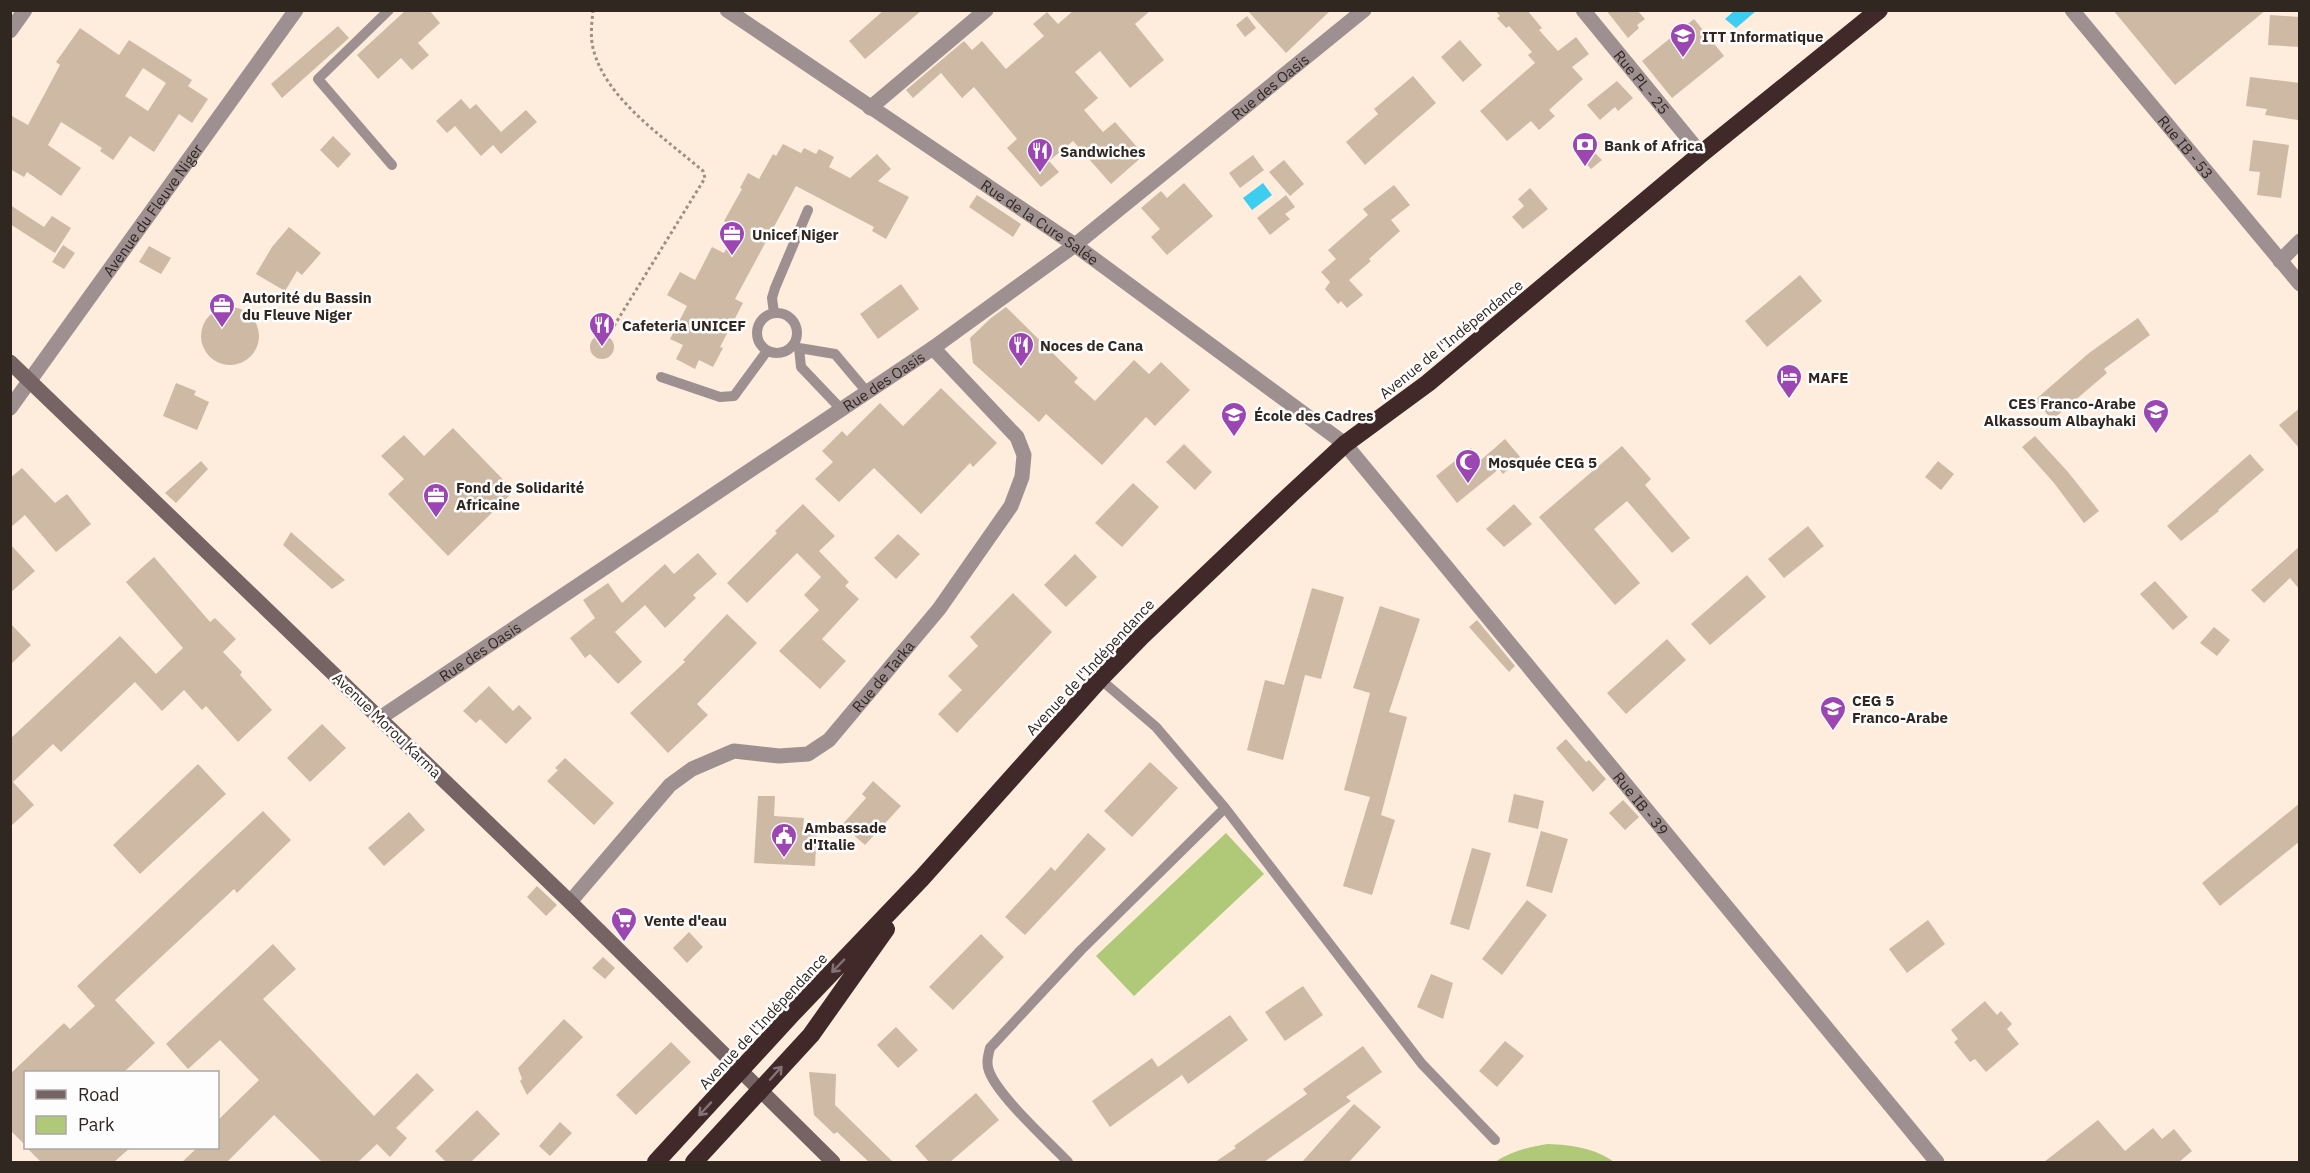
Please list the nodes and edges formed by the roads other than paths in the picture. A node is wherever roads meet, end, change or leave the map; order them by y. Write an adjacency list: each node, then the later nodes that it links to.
1 (25, 10): 10 (street)
2 (296, 10): 25 (street, Avenue du Fleuve Niger)
3 (389, 10): 13 (lane)
4 (727, 10): 11 (street, Rue de la Cure Salée)
5 (986, 10): 11 (street)
6 (1364, 10): 16 (street, Rue des Oasis)
7 (1583, 10): 12 (street, Rue PL - 25)
8 (1879, 10): 12 (highway, Avenue de l'Indépendance)
9 (2072, 10): 17 (street, Rue IB - 53)
10 (10, 31)
11 (870, 108): 16 (street, Rue de la Cure Salée)
12 (1701, 154): 29 (highway, Avenue de l'Indépendance)
13 (392, 165)
14 (808, 210): 19 (lane)
15 (2300, 241): 17 (street)
16 (1075, 245): 21 (street, Rue des Oasis); 29 (street, Rue de la Cure Salée)
17 (2280, 261): 18 (street, Rue IB - 53)
18 (2300, 284)
19 (774, 313): 20 (lane); 22 (lane)
20 (796, 346): 22 (lane); 26 (lane); 28 (lane)
21 (933, 348): 26 (street, Rue des Oasis); 34 (street, Rue de Tarka)
22 (767, 351): 24 (lane)
23 (10, 362): 25 (street, Avenue Morou Karma)
24 (661, 377)
25 (30, 381): 27 (street, Avenue du Fleuve Niger); 31 (street, Avenue Morou Karma)
26 (867, 392): 28 (street, Rue des Oasis)
27 (10, 408)
28 (841, 409): 31 (street, Rue des Oasis)
29 (1345, 444): 30 (highway, Avenue de l'Indépendance); 42 (street, Rue IB - 39)
30 (1100, 679): 32 (lane); 33 (highway, Avenue de l'Indépendance)
31 (380, 718): 34 (street, Avenue Morou Karma)
32 (1225, 808): 37 (lane); 41 (lane)
33 (922, 878): 35 (highway, Avenue de l'Indépendance, one-way to 35); 36 (highway, Avenue de l'Indépendance, one-way to 33)
34 (570, 902): 35 (street, Avenue Morou Karma)
35 (740, 1071): 36 (street, Avenue Morou Karma); 38 (highway, Avenue de l'Indépendance, one-way to 38)
36 (760, 1091): 39 (highway, Avenue de l'Indépendance); 40 (street, Avenue Morou Karma)
37 (1495, 1140)
38 (656, 1162)
39 (694, 1162)
40 (833, 1162)
41 (1068, 1162)
42 (1937, 1162)

